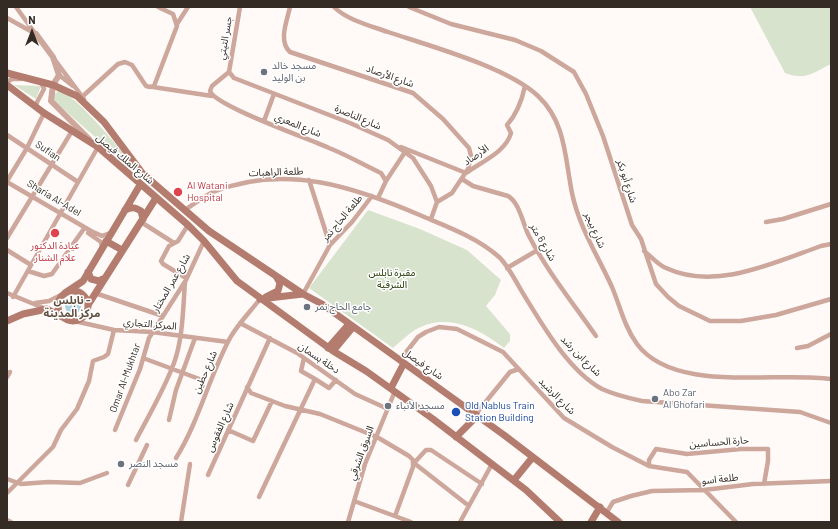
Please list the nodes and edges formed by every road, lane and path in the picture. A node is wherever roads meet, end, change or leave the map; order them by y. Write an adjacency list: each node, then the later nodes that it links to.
1 (16, 7): 10 (street)
2 (158, 7): 9 (street)
3 (188, 7): 9 (street)
4 (240, 7): 11 (street, جسر التيتي)
5 (290, 7): 36 (street, شارع الأرصاد)
6 (334, 7): 19 (street, شارع بيجر)
7 (409, 7): 70 (street, شارع أبو بكر)
8 (7, 18): 10 (street)
9 (177, 24): 20 (street)
10 (36, 34): 13 (street); 21 (street)
11 (229, 72): 22 (street, شارع الناصرة); 24 (street)
12 (7, 73): 14 (main road)
13 (59, 75): 18 (street); 21 (street)
14 (26, 79): 15 (street); 16 (main road)
15 (7, 82)
16 (41, 82): 18 (main road); 25 (street)
17 (7, 85): 25 (main road, شارع الملك فيصل)
18 (53, 85): 26 (main road); 32 (street)
19 (525, 86): 36 (street, الأرصاد); 112 (street, شارع بيجر)
20 (153, 87): 23 (street); 24 (street)
21 (79, 91): 23 (street)
22 (274, 94): 28 (street); 31 (street, شارع الناصرة)
23 (83, 96): 26 (street)
24 (212, 96): 28 (street, شارع المعري)
25 (35, 106): 27 (main road, شارع الملك فيصل)
26 (91, 109): 51 (main road)
27 (44, 113): 29 (main road, شارع الملك فيصل); 33 (street)
28 (264, 121): 40 (street, شارع المعري)
29 (72, 131): 32 (main road, شارع الملك فيصل); 35 (street)
30 (7, 135): 33 (street, Sufian)
31 (394, 144): 34 (street, شارع الناصرة); 36 (street, الأرصاد)
32 (98, 147): 41 (street); 43 (main road, شارع الملك فيصل)
33 (27, 148): 35 (street, Sufian); 39 (street)
34 (406, 152): 40 (street); 48 (street, شارع الناصرة)
35 (52, 164): 41 (street, Sufian); 45 (street)
36 (466, 173): 37 (street, شارع الأرصاد)
37 (462, 179): 48 (street, شارع الأرصاد); 69 (street, شارع 6 متر)
38 (309, 180): 44 (street, طلعة الراهبات); 51 (street, طلعة الراهبات); 65 (street)
39 (7, 181): 45 (street, Sharia Al-Adel)
40 (386, 181): 47 (street)
41 (78, 182): 52 (street)
42 (7, 185): 45 (street, Sharia Al-Adel)
43 (140, 185): 46 (main road, شارع الملك فيصل); 50 (main road)
44 (372, 196): 47 (street, شارع ابن رشد); 65 (street, طلعة الحاج نمر)
45 (31, 198): 52 (street, Sharia Al-Adel); 60 (street)
46 (156, 198): 54 (main road); 56 (main road, شارع الملك فيصل)
47 (378, 198): 53 (street, شارع ابن رشد)
48 (437, 202): 53 (street)
49 (831, 204): 55 (street)
50 (125, 210): 54 (main road); 58 (main road)
51 (185, 210): 75 (main road, شارع فيصل)
52 (59, 215): 57 (street, Sharia Al-Adel); 59 (street, Sharia Al-Adel); 71 (street)
53 (431, 219): 72 (street, شارع ابن رشد)
54 (142, 220): 63 (street); 68 (main road)
55 (766, 222)
56 (188, 225): 62 (main road, شارع الملك فيصل); 63 (street)
57 (83, 230): 59 (street, Sharia Al-Adel); 73 (street)
58 (112, 232): 59 (street); 61 (main road)
59 (90, 233): 66 (street)
60 (7, 238)
61 (106, 241): 66 (main road); 68 (main road)
62 (204, 241): 77 (street, شارع عمر المختار); 83 (main road, شارع الملك فيصل)
63 (174, 243): 77 (street)
64 (831, 244): 70 (street)
65 (330, 245): 81 (street, طلعة الحاج نمر)
66 (102, 248): 74 (main road)
67 (7, 250): 71 (street)
68 (122, 250): 76 (main road)
69 (536, 251): 72 (street); 99 (street, شارع 6 متر)
70 (644, 251): 84 (street, شارع أبو بكر)
71 (31, 265): 73 (street)
72 (507, 268): 122 (street, شارع ابن رشد)
73 (28, 271): 82 (street)
74 (88, 272): 76 (main road); 79 (main road)
75 (276, 276): 81 (main road, شارع فيصل); 83 (main road)
76 (103, 279): 80 (main road)
77 (186, 279): 90 (street, شارع عمر المختار); 98 (street)
78 (7, 293): 82 (street)
79 (65, 293): 86 (street); 87 (main road); 91 (main road)
80 (95, 294): 87 (main road); 90 (street)
81 (303, 294): 83 (main road); 94 (main road, شارع فيصل)
82 (13, 297): 85 (street)
83 (260, 299): 93 (street, شارع حطين); 104 (main road, شارع الملك فيصل)
84 (831, 299)
85 (26, 301): 86 (street); 89 (street)
86 (34, 303): 88 (street)
87 (88, 305): 91 (main road)
88 (47, 309): 89 (main road); 91 (main road)
89 (23, 314): 92 (main road)
90 (163, 316): 96 (street, شارع عمر المختار)
91 (68, 320): 95 (street, المركز التجاري)
92 (7, 321)
93 (240, 323): 101 (street, دخلة بسمان); 102 (street, شارع حطين)
94 (351, 326): 104 (main road); 107 (main road, شارع فيصل)
95 (114, 330): 96 (street, المركز التجاري); 140 (street)
96 (152, 332): 98 (street, المركز التجاري); 105 (street, Omar Al-Mukhtar)
97 (831, 334): 103 (street)
98 (180, 336): 100 (street, المركز التجاري); 108 (street)
99 (596, 336)
100 (195, 338): 102 (street, المركز التجاري); 110 (street)
101 (270, 338): 106 (street, دخلة بسمان); 115 (street, شارع الفقوس)
102 (228, 342): 129 (street, شارع حطين)
103 (797, 348)
104 (330, 350): 116 (main road, شارع الملك فيصل)
105 (143, 358): 108 (street); 123 (street, Omar Al-Mukhtar)
106 (304, 358): 111 (street); 114 (street, دخلة بسمان)
107 (402, 362): 109 (street, شارع الرشيد); 116 (main road); 120 (main road, شارع فيصل)
108 (171, 368): 110 (street); 127 (street)
109 (519, 369): 120 (street); 134 (street, شارع الرشيد)
110 (183, 373): 113 (street); 121 (street)
111 (315, 379): 114 (street); 119 (street)
112 (831, 379)
113 (202, 380)
114 (336, 380): 118 (street, دخلة بسمان)
115 (247, 386): 117 (street); 124 (street, شارع الفقوس)
116 (393, 389): 118 (street, السوق الشرقي); 125 (main road, شارع الملك فيصل)
117 (272, 401): 119 (street); 124 (street)
118 (388, 409): 126 (street, السوق الشرقي)
119 (300, 410): 126 (street); 146 (street)
120 (475, 414): 125 (main road); 130 (main road, شارع فيصل)
121 (168, 420)
122 (831, 423)
123 (115, 430)
124 (228, 430): 136 (street, شارع الفقوس)
125 (455, 435): 133 (main road, شارع الملك فيصل)
126 (377, 437): 131 (street); 147 (street, السوق الشرقي)
127 (136, 440)
128 (147, 445): 143 (street)
129 (176, 458)
130 (532, 458): 138 (main road); 149 (main road, شارع فيصل)
131 (414, 463): 141 (street); 148 (street); 151 (street)
132 (190, 464): 154 (street)
133 (492, 464): 138 (main road, شارع الملك فيصل); 141 (street)
134 (649, 466): 142 (street, حارة الحساسين); 144 (street, شارع الرشيد)
135 (107, 473): 140 (street)
136 (208, 475)
137 (7, 479): 140 (street)
138 (514, 480): 158 (main road, شارع الملك فيصل)
139 (831, 481): 142 (street, طلعة اسو)
140 (16, 482): 145 (street)
141 (482, 484): 148 (street)
142 (764, 484): 144 (street, طلعة اسو)
143 (128, 485)
144 (704, 490): 150 (street, طلعة اسو); 161 (street, شارع الرشيد)
145 (7, 493)
146 (259, 497)
147 (354, 501): 151 (street); 155 (street, السوق الشرقي)
148 (469, 506): 157 (street)
149 (600, 507): 150 (main road, شارع فيصل); 159 (main road)
150 (607, 512): 160 (main road, شارع فيصل)
151 (395, 516): 156 (street)
152 (7, 520): 153 (street)
153 (11, 522)
154 (181, 522)
155 (348, 522)
156 (411, 522)
157 (460, 522)
158 (560, 522)
159 (591, 522)
160 (618, 522)
161 (736, 522)

